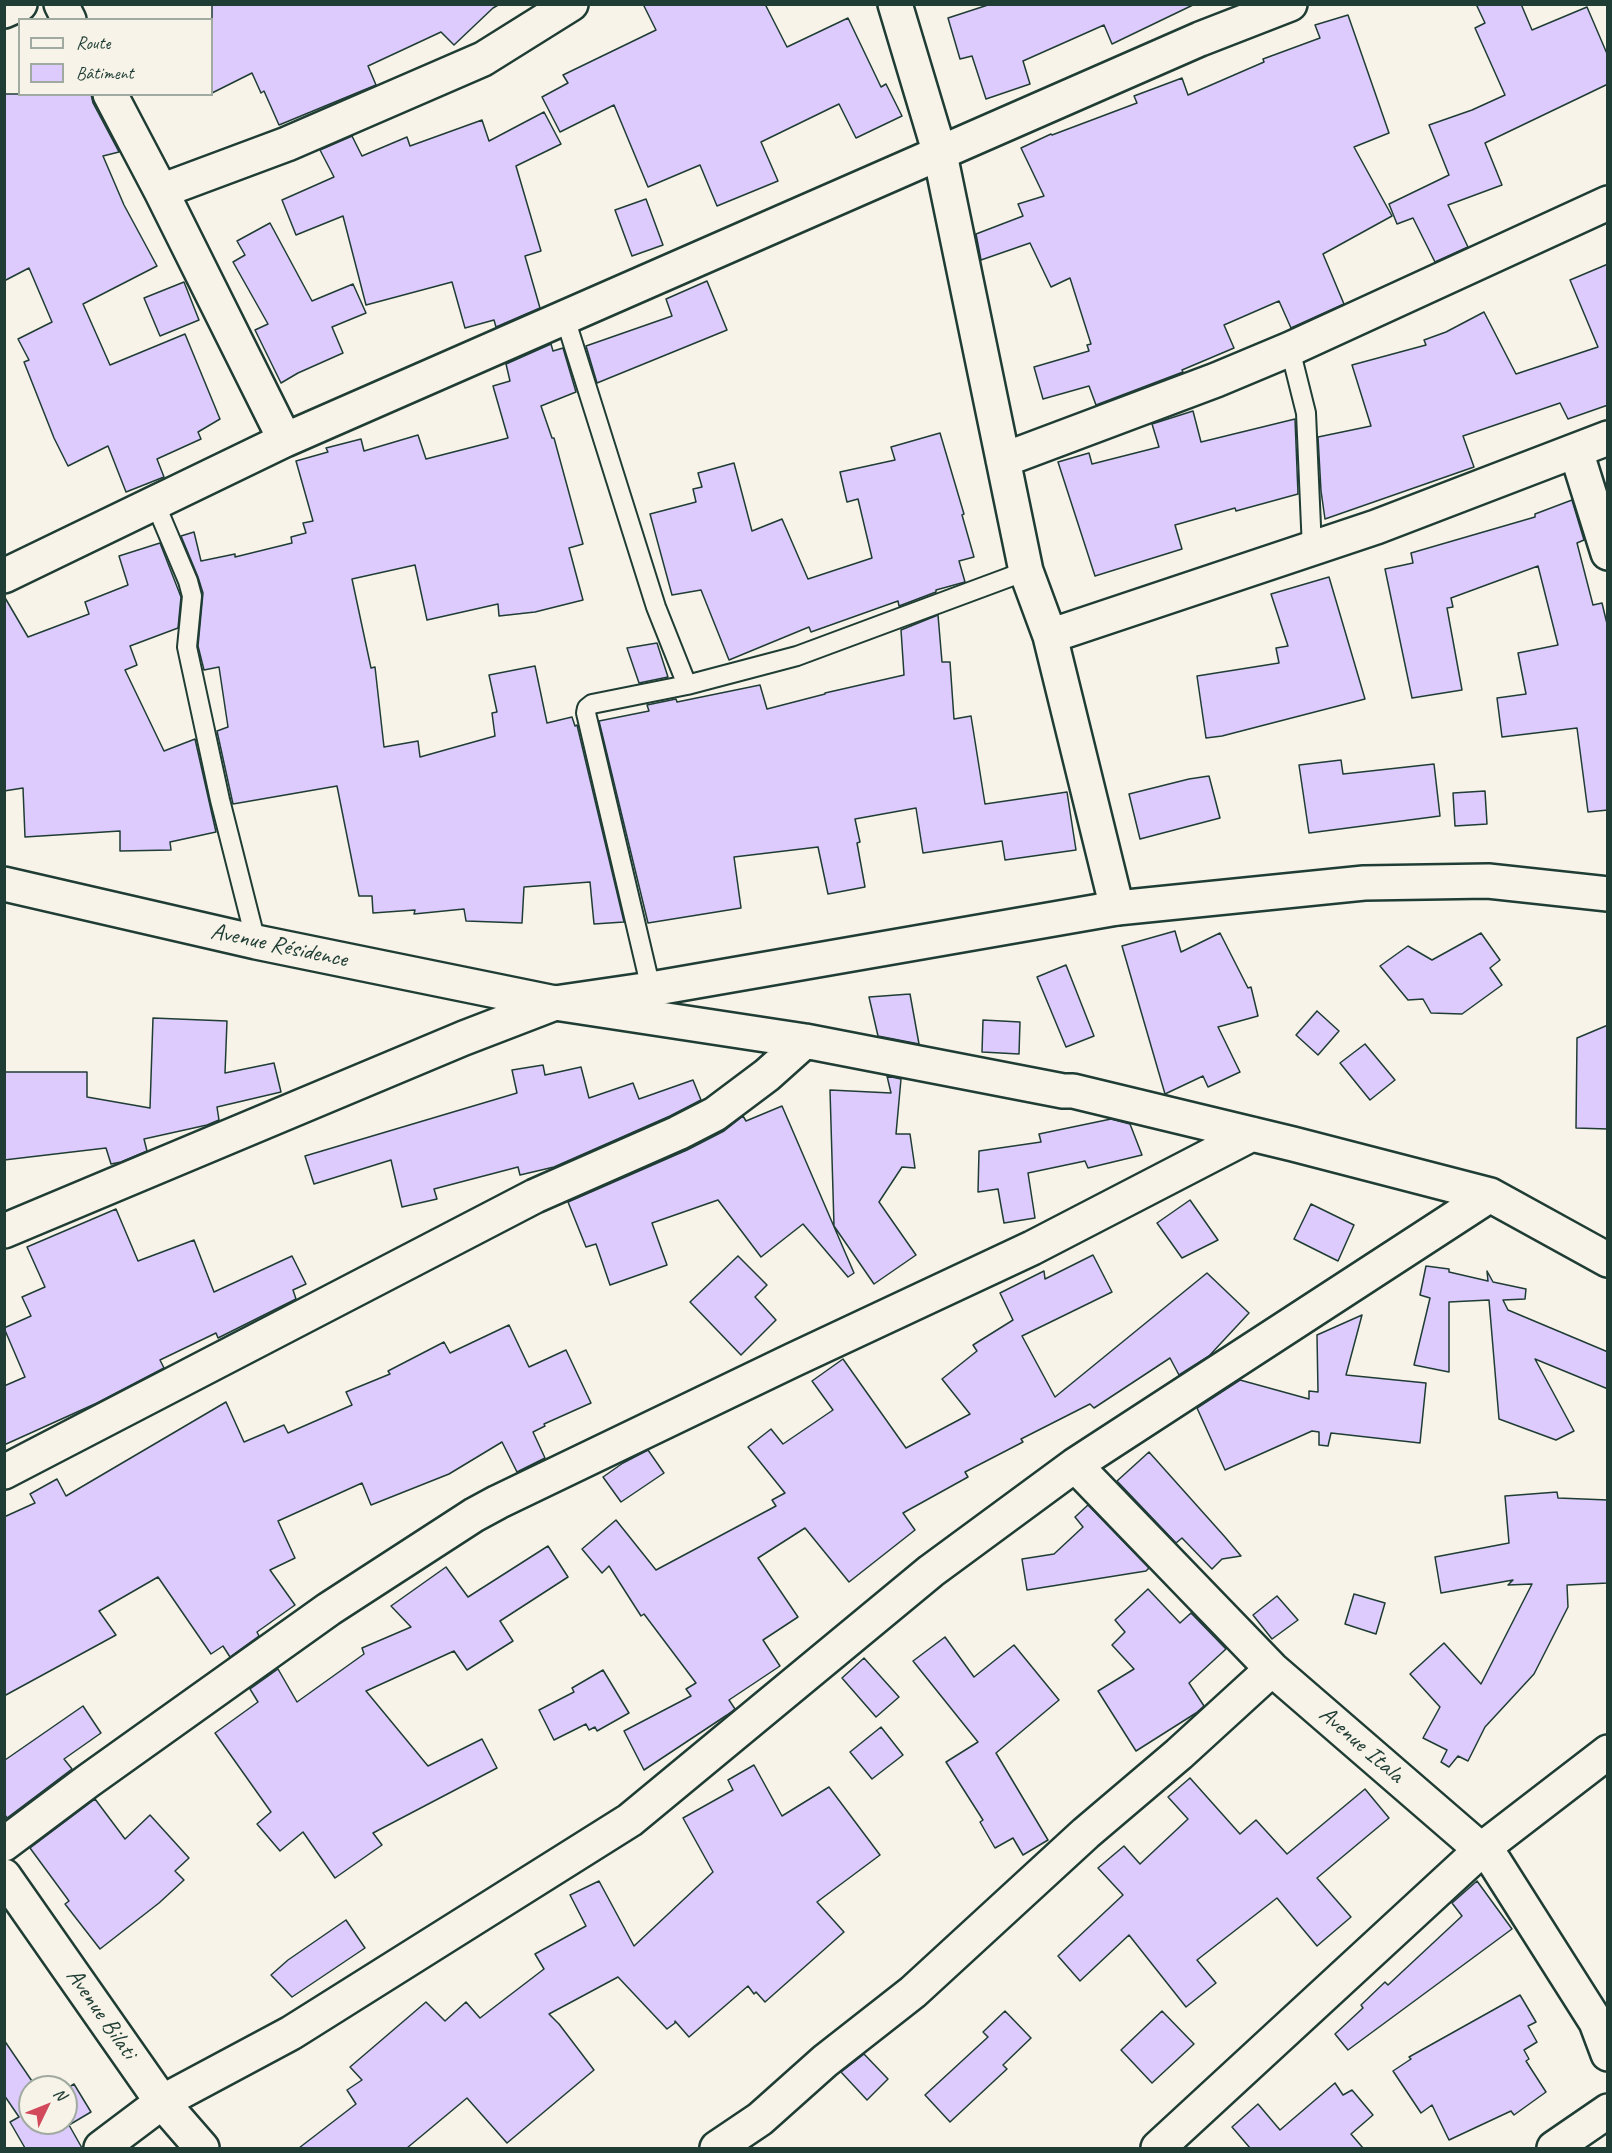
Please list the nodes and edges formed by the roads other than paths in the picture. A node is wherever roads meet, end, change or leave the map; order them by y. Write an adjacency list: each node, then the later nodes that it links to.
1 (20, 4): 6 (street)
2 (61, 4): 7 (street)
3 (571, 4): 10 (street)
4 (895, 4): 9 (street)
5 (1290, 4): 9 (street)
6 (4, 10)
7 (68, 18)
8 (111, 96): 10 (street)
9 (940, 154): 12 (street); 17 (street)
10 (161, 191): 15 (street)
11 (1608, 203): 13 (street)
12 (566, 318): 15 (street); 24 (lane)
13 (1290, 349): 17 (street); 19 (lane)
14 (1608, 438): 16 (street)
15 (285, 440): 18 (street)
16 (1576, 451): 19 (street); 20 (street)
17 (1003, 460): 21 (street)
18 (155, 503): 22 (street); 28 (lane)
19 (1312, 549): 23 (street)
20 (1608, 553)
21 (1026, 571): 23 (street); 24 (lane)
22 (4, 576)
23 (1050, 636): 27 (street)
24 (687, 685): 29 (lane)
25 (4, 884): 28 (street, Avenue Résidence)
26 (1608, 894): 27 (street)
27 (1117, 908): 29 (street)
28 (256, 942): 30 (street, Avenue Résidence)
29 (651, 989): 30 (street)
30 (555, 1003): 31 (street, Avenue Résidence); 34 (street)
31 (805, 1041): 32 (street, Avenue Résidence); 37 (street)
32 (1252, 1134): 33 (street, Avenue Résidence); 40 (street)
33 (1490, 1195): 35 (street, Avenue Résidence); 36 (street)
34 (4, 1231)
35 (1608, 1260)
36 (1075, 1465): 38 (street, Avenue Itala); 45 (street)
37 (4, 1472)
38 (1272, 1669): 41 (street, Avenue Itala); 49 (street)
39 (1608, 1752): 41 (street)
40 (4, 1844)
41 (1482, 1849): 43 (street, Avenue Itala); 50 (street)
42 (4, 1876): 45 (street, Avenue Bilati)
43 (1602, 2019): 44 (street, Avenue Itala)
44 (1608, 2054)
45 (162, 2102): 47 (street); 48 (street, Avenue Bilati)
46 (1608, 2111): 51 (street)
47 (100, 2148)
48 (202, 2148)
49 (717, 2148)
50 (1158, 2148)
51 (1554, 2148)

